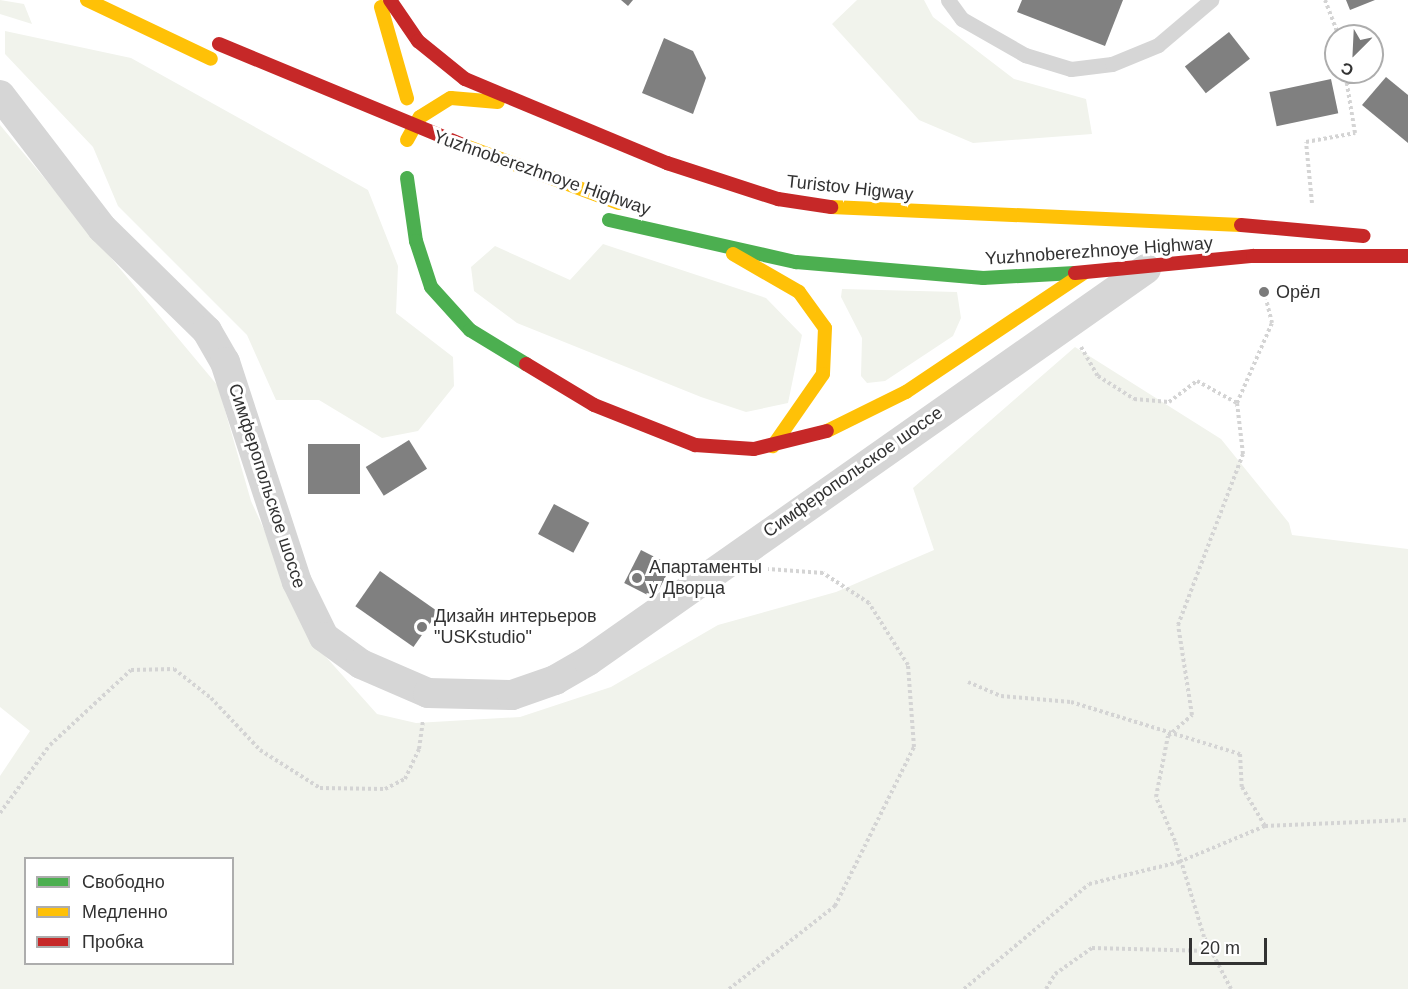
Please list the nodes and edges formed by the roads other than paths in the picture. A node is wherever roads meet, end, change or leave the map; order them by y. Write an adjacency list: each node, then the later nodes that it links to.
1 (87, 0): 7 (main road)
2 (378, 0): 9 (main road)
3 (390, 0): 10 (main road, Turistov Higway)
4 (948, 0): 5 (lane)
5 (1211, 0)
6 (214, 41): 19 (main road, Yuzhnoberezhnoye Highway, bridge)
7 (216, 61)
8 (0, 95): 24 (street, Симферопольское шоссе)
9 (406, 98)
10 (538, 111): 11 (main road, Yuzhnoberezhnoye Highway); 14 (main road, Turistov Higway)
11 (387, 136)
12 (407, 178): 25 (main road)
13 (604, 218): 16 (main road, Yuzhnoberezhnoye Highway)
14 (1364, 236): 15 (main road, Yuzhnoberezhnoye Highway); 17 (main road, Yuzhnoberezhnoye Highway)
15 (1386, 236)
16 (721, 248): 22 (main road, Yuzhnoberezhnoye Highway); 25 (main road)
17 (1115, 252)
18 (1408, 256): 20 (main road, Yuzhnoberezhnoye Highway)
19 (934, 257)
20 (1146, 269): 21 (main road, Yuzhnoberezhnoye Highway); 24 (street, Симферопольское шоссе)
21 (1084, 273): 22 (main road, Yuzhnoberezhnoye Highway); 23 (main road)
22 (1001, 277): 23 (main road)
23 (1011, 311): 24 (street); 25 (main road)
24 (1038, 344)
25 (773, 446)

